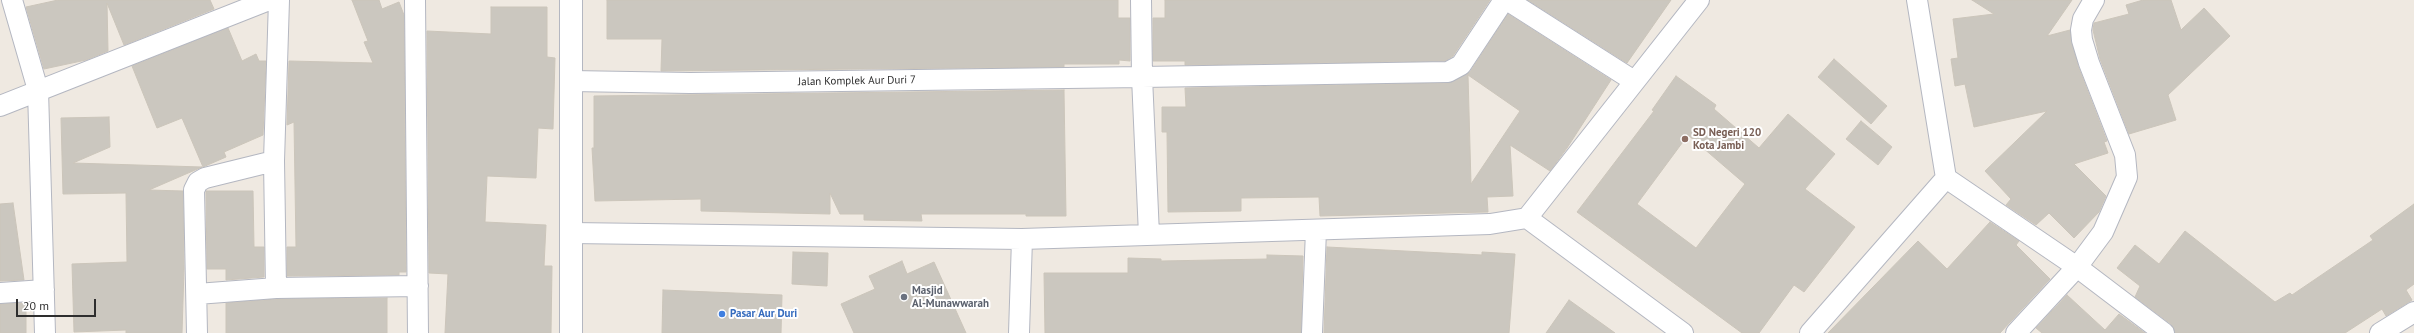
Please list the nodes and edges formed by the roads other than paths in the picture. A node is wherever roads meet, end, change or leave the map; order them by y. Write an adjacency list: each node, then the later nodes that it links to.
1 (12, 0): 15 (street)
2 (270, 0): 15 (street)
3 (279, 0): 17 (street)
4 (415, 0): 25 (street)
5 (571, 0): 13 (street)
6 (1141, 0): 12 (street)
7 (1504, 0): 12 (street, Jalan Komplek Aur Duri 7)
8 (1507, 0): 14 (street)
9 (1699, 0): 14 (street)
10 (1918, 0): 18 (street)
11 (2094, 0): 24 (street)
12 (1142, 77): 13 (street, Jalan Komplek Aur Duri 7); 22 (street)
13 (571, 81): 21 (street)
14 (1634, 81): 19 (street)
15 (38, 90): 16 (street); 27 (street)
16 (0, 106)
17 (274, 161): 26 (street); 29 (street)
18 (1946, 178): 24 (street); 38 (street)
19 (1527, 218): 20 (street); 37 (street)
20 (1316, 230): 22 (street); 36 (street)
21 (571, 233): 23 (street); 34 (street)
22 (1150, 235): 23 (street)
23 (1022, 239): 35 (street)
24 (2077, 267): 39 (street); 40 (street)
25 (418, 286): 26 (street); 33 (street)
26 (276, 288): 29 (street)
27 (44, 290): 28 (street); 31 (street)
28 (0, 293)
29 (197, 294): 32 (street)
30 (2414, 312): 41 (street)
31 (44, 333)
32 (197, 333)
33 (418, 333)
34 (571, 333)
35 (1019, 333)
36 (1312, 333)
37 (1683, 333)
38 (1810, 333)
39 (2016, 333)
40 (2164, 333)
41 (2380, 333)

